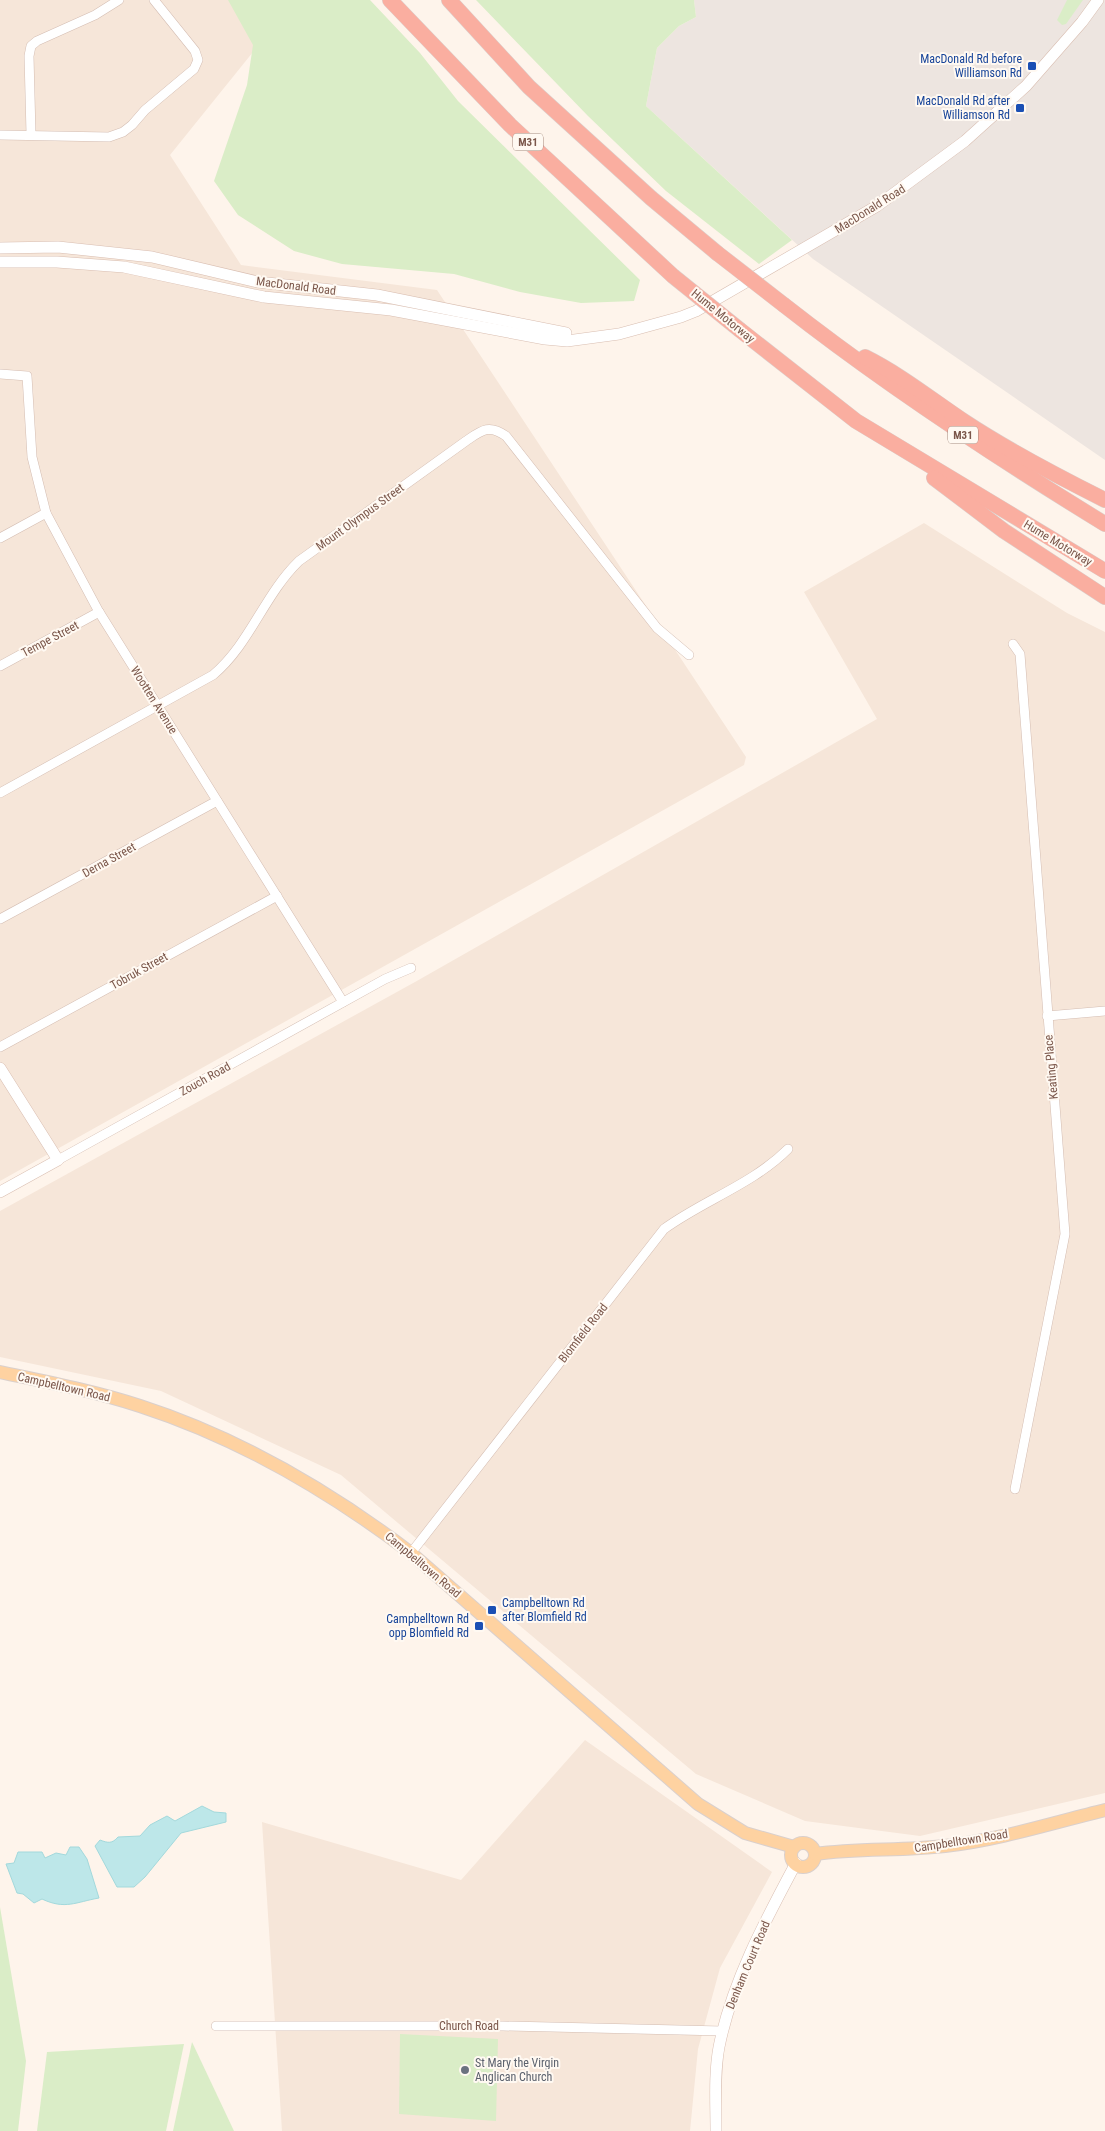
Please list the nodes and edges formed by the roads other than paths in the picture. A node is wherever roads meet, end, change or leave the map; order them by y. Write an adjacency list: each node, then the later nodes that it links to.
1 (119, 0): 6 (street)
2 (154, 0): 6 (street)
3 (390, 0): 13 (highway, Hume Motorway / M31, bridge)
4 (449, 0): 11 (highway, M31, bridge)
5 (1098, 0): 10 (street, MacDonald Road)
6 (31, 134): 7 (street)
7 (0, 135)
8 (0, 248): 10 (street, MacDonald Road)
9 (0, 262): 10 (street, MacDonald Road)
10 (590, 337)
11 (826, 338): 14 (highway); 16 (highway, M31)
12 (0, 374): 15 (street, Wootten Avenue)
13 (856, 421): 18 (highway, Hume Motorway / M31); 19 (highway)
14 (1105, 500)
15 (46, 513): 17 (street); 20 (street, Wootten Avenue)
16 (1105, 524)
17 (0, 538)
18 (1105, 571)
19 (1105, 597)
20 (99, 612): 23 (street, Tempe Street); 24 (street, Wootten Avenue)
21 (1013, 644): 32 (street, Keating Place)
22 (689, 655): 24 (street, Mount Olympus Street)
23 (0, 666)
24 (158, 707): 25 (street, Mount Olympus Street); 26 (street, Wootten Avenue)
25 (0, 793)
26 (217, 801): 27 (street, Wootten Avenue); 28 (street, Derna Street)
27 (277, 896): 30 (street, Wootten Avenue); 33 (street, Tobruk Street)
28 (0, 919)
29 (411, 968): 30 (street, Zouch Road)
30 (343, 1002): 36 (street, Zouch Road)
31 (1105, 1012): 32 (street)
32 (1047, 1016): 39 (street, Keating Place)
33 (0, 1047)
34 (0, 1068): 36 (street)
35 (788, 1149): 40 (street, Blomfield Road)
36 (58, 1160): 37 (street, Zouch Road)
37 (0, 1192)
38 (0, 1372): 40 (main road, Campbelltown Road)
39 (1014, 1489)
40 (411, 1553): 42 (main road, Campbelltown Road)
41 (1105, 1810): 43 (main road, Campbelltown Road)
42 (794, 1847): 43 (main road); 44 (main road)
43 (816, 1854): 44 (main road)
44 (796, 1864): 46 (street, Denham Court Road)
45 (216, 2026): 46 (street, Church Road)
46 (723, 2031): 47 (street, Denham Court Road)
47 (716, 2131)

